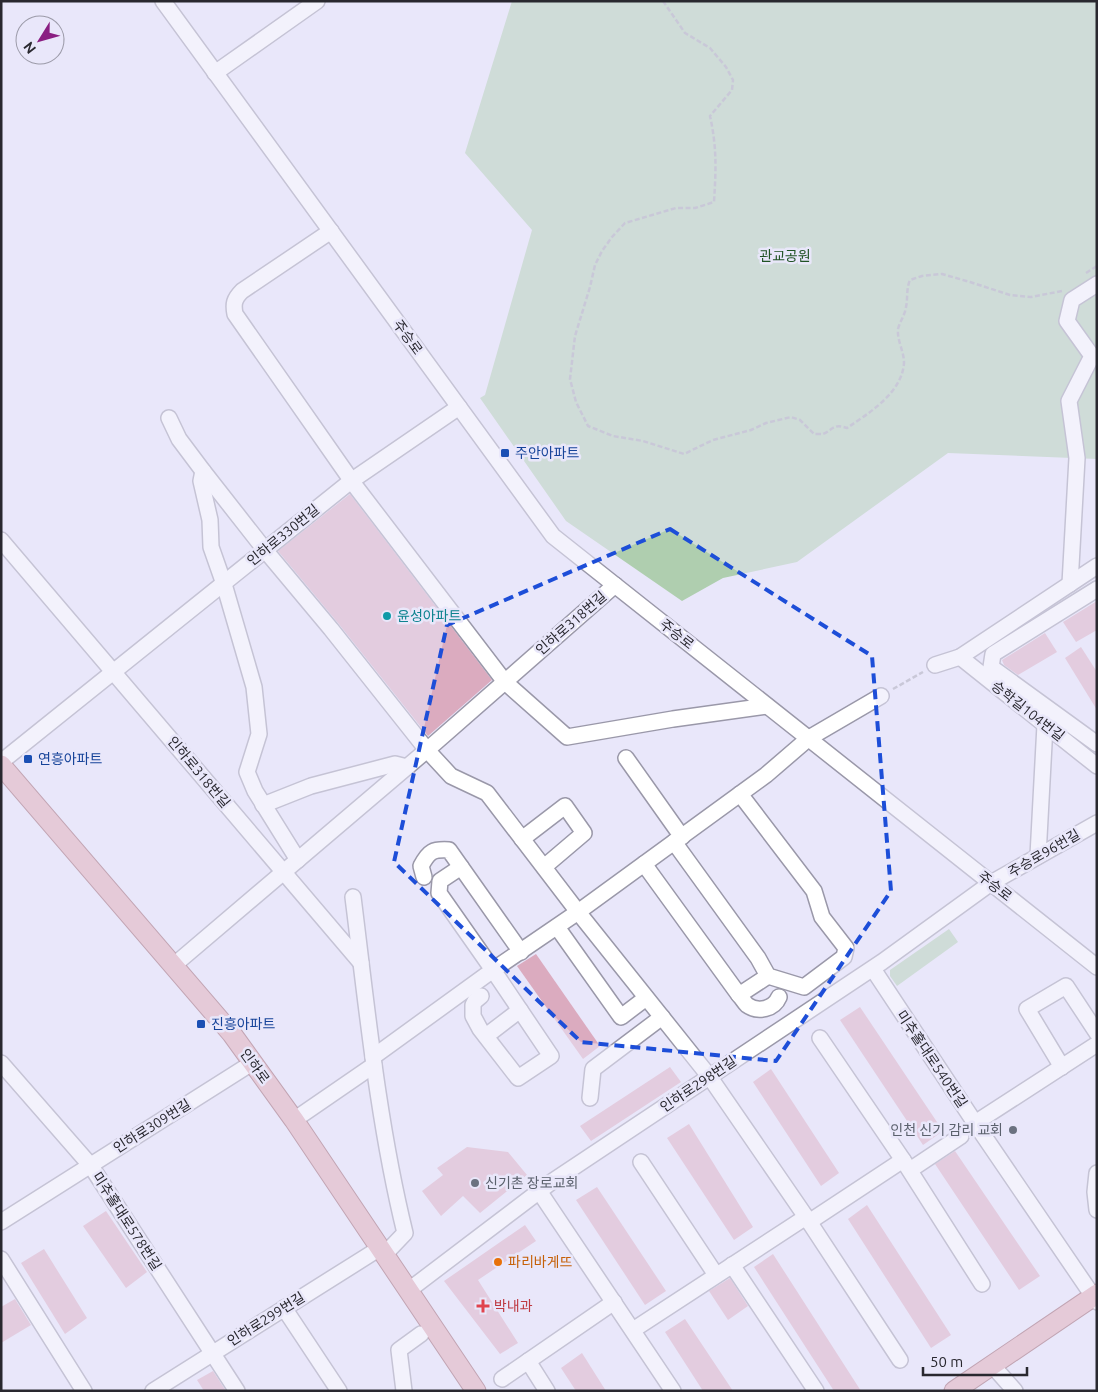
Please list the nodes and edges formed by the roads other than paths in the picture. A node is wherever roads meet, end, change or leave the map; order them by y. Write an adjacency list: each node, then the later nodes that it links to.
1 (163, 1): 3 (street, 주승로)
2 (317, 1): 3 (street)
3 (215, 73): 4 (street, 주승로)
4 (331, 232): 6 (street, 주승로); 9 (street)
5 (1097, 284): 14 (street)
6 (460, 407): 9 (street, 인하로330번길); 15 (street, 주승로)
7 (169, 418): 8 (street)
8 (203, 471): 11 (street); 13 (street)
9 (351, 481): 11 (street, 인하로330번길); 20 (street)
10 (1, 540): 19 (street)
11 (265, 550): 13 (street, 인하로330번길); 26 (street)
12 (1097, 566): 14 (street)
13 (224, 584): 19 (street, 인하로330번길); 32 (street)
14 (1070, 584): 17 (street)
15 (615, 585): 20 (street, 인하로318번길); 22 (street, 주승로)
16 (1097, 589): 23 (street)
17 (960, 657): 18 (street); 23 (street, 승학길104번길)
18 (935, 665)
19 (114, 672): 28 (street, 인하로330번길); 41 (street, 인하로318번길)
20 (505, 682): 22 (street); 26 (street, 인하로318번길)
21 (881, 696): 24 (street)
22 (767, 706): 24 (street, 주승로)
23 (1048, 718): 25 (street); 29 (street, 승학길104번길); 36 (street)
24 (808, 738): 31 (street); 43 (street, 주승로)
25 (1097, 744)
26 (427, 750): 30 (street, 인하로318번길); 34 (street)
27 (626, 758): 35 (street)
28 (1, 764): 49 (main road, 인하로)
29 (1097, 766)
30 (407, 767): 32 (street); 37 (street, 인하로318번길)
31 (740, 794): 35 (street); 53 (street)
32 (263, 805): 37 (street)
33 (1097, 822): 36 (street, 주승로96번길)
34 (522, 839): 40 (street); 40 (street)
35 (678, 839): 38 (street); 53 (street)
36 (1038, 856): 43 (street, 주승로96번길)
37 (298, 860): 41 (street, 인하로318번길)
38 (644, 864): 45 (street); 54 (street)
39 (461, 867): 42 (street); 47 (street); 52 (street)
40 (544, 867): 45 (street)
41 (284, 872): 48 (street, 인하로318번길); 49 (street, 인하로318번길)
42 (424, 877)
43 (992, 884): 50 (street, 주승로); 51 (street, 인하로298번길)
44 (353, 897): 48 (street)
45 (578, 912): 46 (street); 57 (street)
46 (557, 927): 47 (street); 57 (street)
47 (521, 952): 52 (street)
48 (361, 963): 64 (street)
49 (174, 966): 66 (main road, 인하로)
50 (1097, 967)
51 (873, 969): 68 (street, 인하로298번길); 71 (street, 미추홀대로540번길)
52 (493, 970): 58 (street); 64 (street)
53 (768, 976): 54 (street)
54 (739, 995): 56 (street)
55 (482, 996): 61 (street)
56 (779, 997)
57 (646, 998): 59 (street)
58 (520, 1010): 61 (street); 61 (street)
59 (662, 1017): 68 (street); 69 (street)
60 (1097, 1033): 67 (street)
61 (486, 1036)
62 (820, 1038): 74 (street)
63 (1097, 1044): 67 (street)
64 (374, 1061): 70 (street); 81 (street, 인하로299번길)
65 (1, 1063): 75 (street, 미추홀대로578번길)
66 (252, 1063): 70 (main road, 인하로); 75 (street, 인하로309번길)
67 (1062, 1067): 71 (street)
68 (709, 1076): 77 (street, 인하로298번길); 79 (street)
69 (590, 1098)
70 (294, 1120): 81 (main road, 인하로)
71 (975, 1123): 87 (street, 미추홀대로540번길)
72 (961, 1136): 74 (street)
73 (641, 1162): 84 (street)
74 (906, 1165): 79 (street); 85 (street)
75 (90, 1166): 80 (street, 인하로309번길); 92 (street, 미추홀대로578번길)
76 (1097, 1173): 78 (street)
77 (539, 1191): 86 (street, 인하로298번길); 88 (street)
78 (1097, 1210)
79 (807, 1219): 83 (street); 93 (street)
80 (1, 1222)
81 (382, 1251): 86 (main road, 인하로); 89 (street, 인하로299번길)
82 (1, 1259): 97 (street)
83 (732, 1265): 84 (street); 105 (street)
84 (716, 1275): 90 (street)
85 (982, 1284)
86 (409, 1292): 102 (main road, 인하로)
87 (1096, 1298): 95 (main road)
88 (614, 1302): 90 (street); 94 (street)
89 (284, 1308): 92 (street, 인하로299번길); 100 (street)
90 (632, 1330): 104 (street)
91 (421, 1334): 101 (street)
92 (213, 1353): 98 (street, 인하로299번길); 99 (street, 미추홀대로578번길)
93 (900, 1360)
94 (528, 1361): 96 (street); 103 (street)
95 (992, 1365): 106 (main road); 107 (street)
96 (502, 1379)
97 (84, 1391)
98 (153, 1391)
99 (237, 1391)
100 (339, 1391)
101 (404, 1391)
102 (476, 1391)
103 (547, 1391)
104 (673, 1391)
105 (816, 1391)
106 (954, 1391)
107 (1015, 1391)

